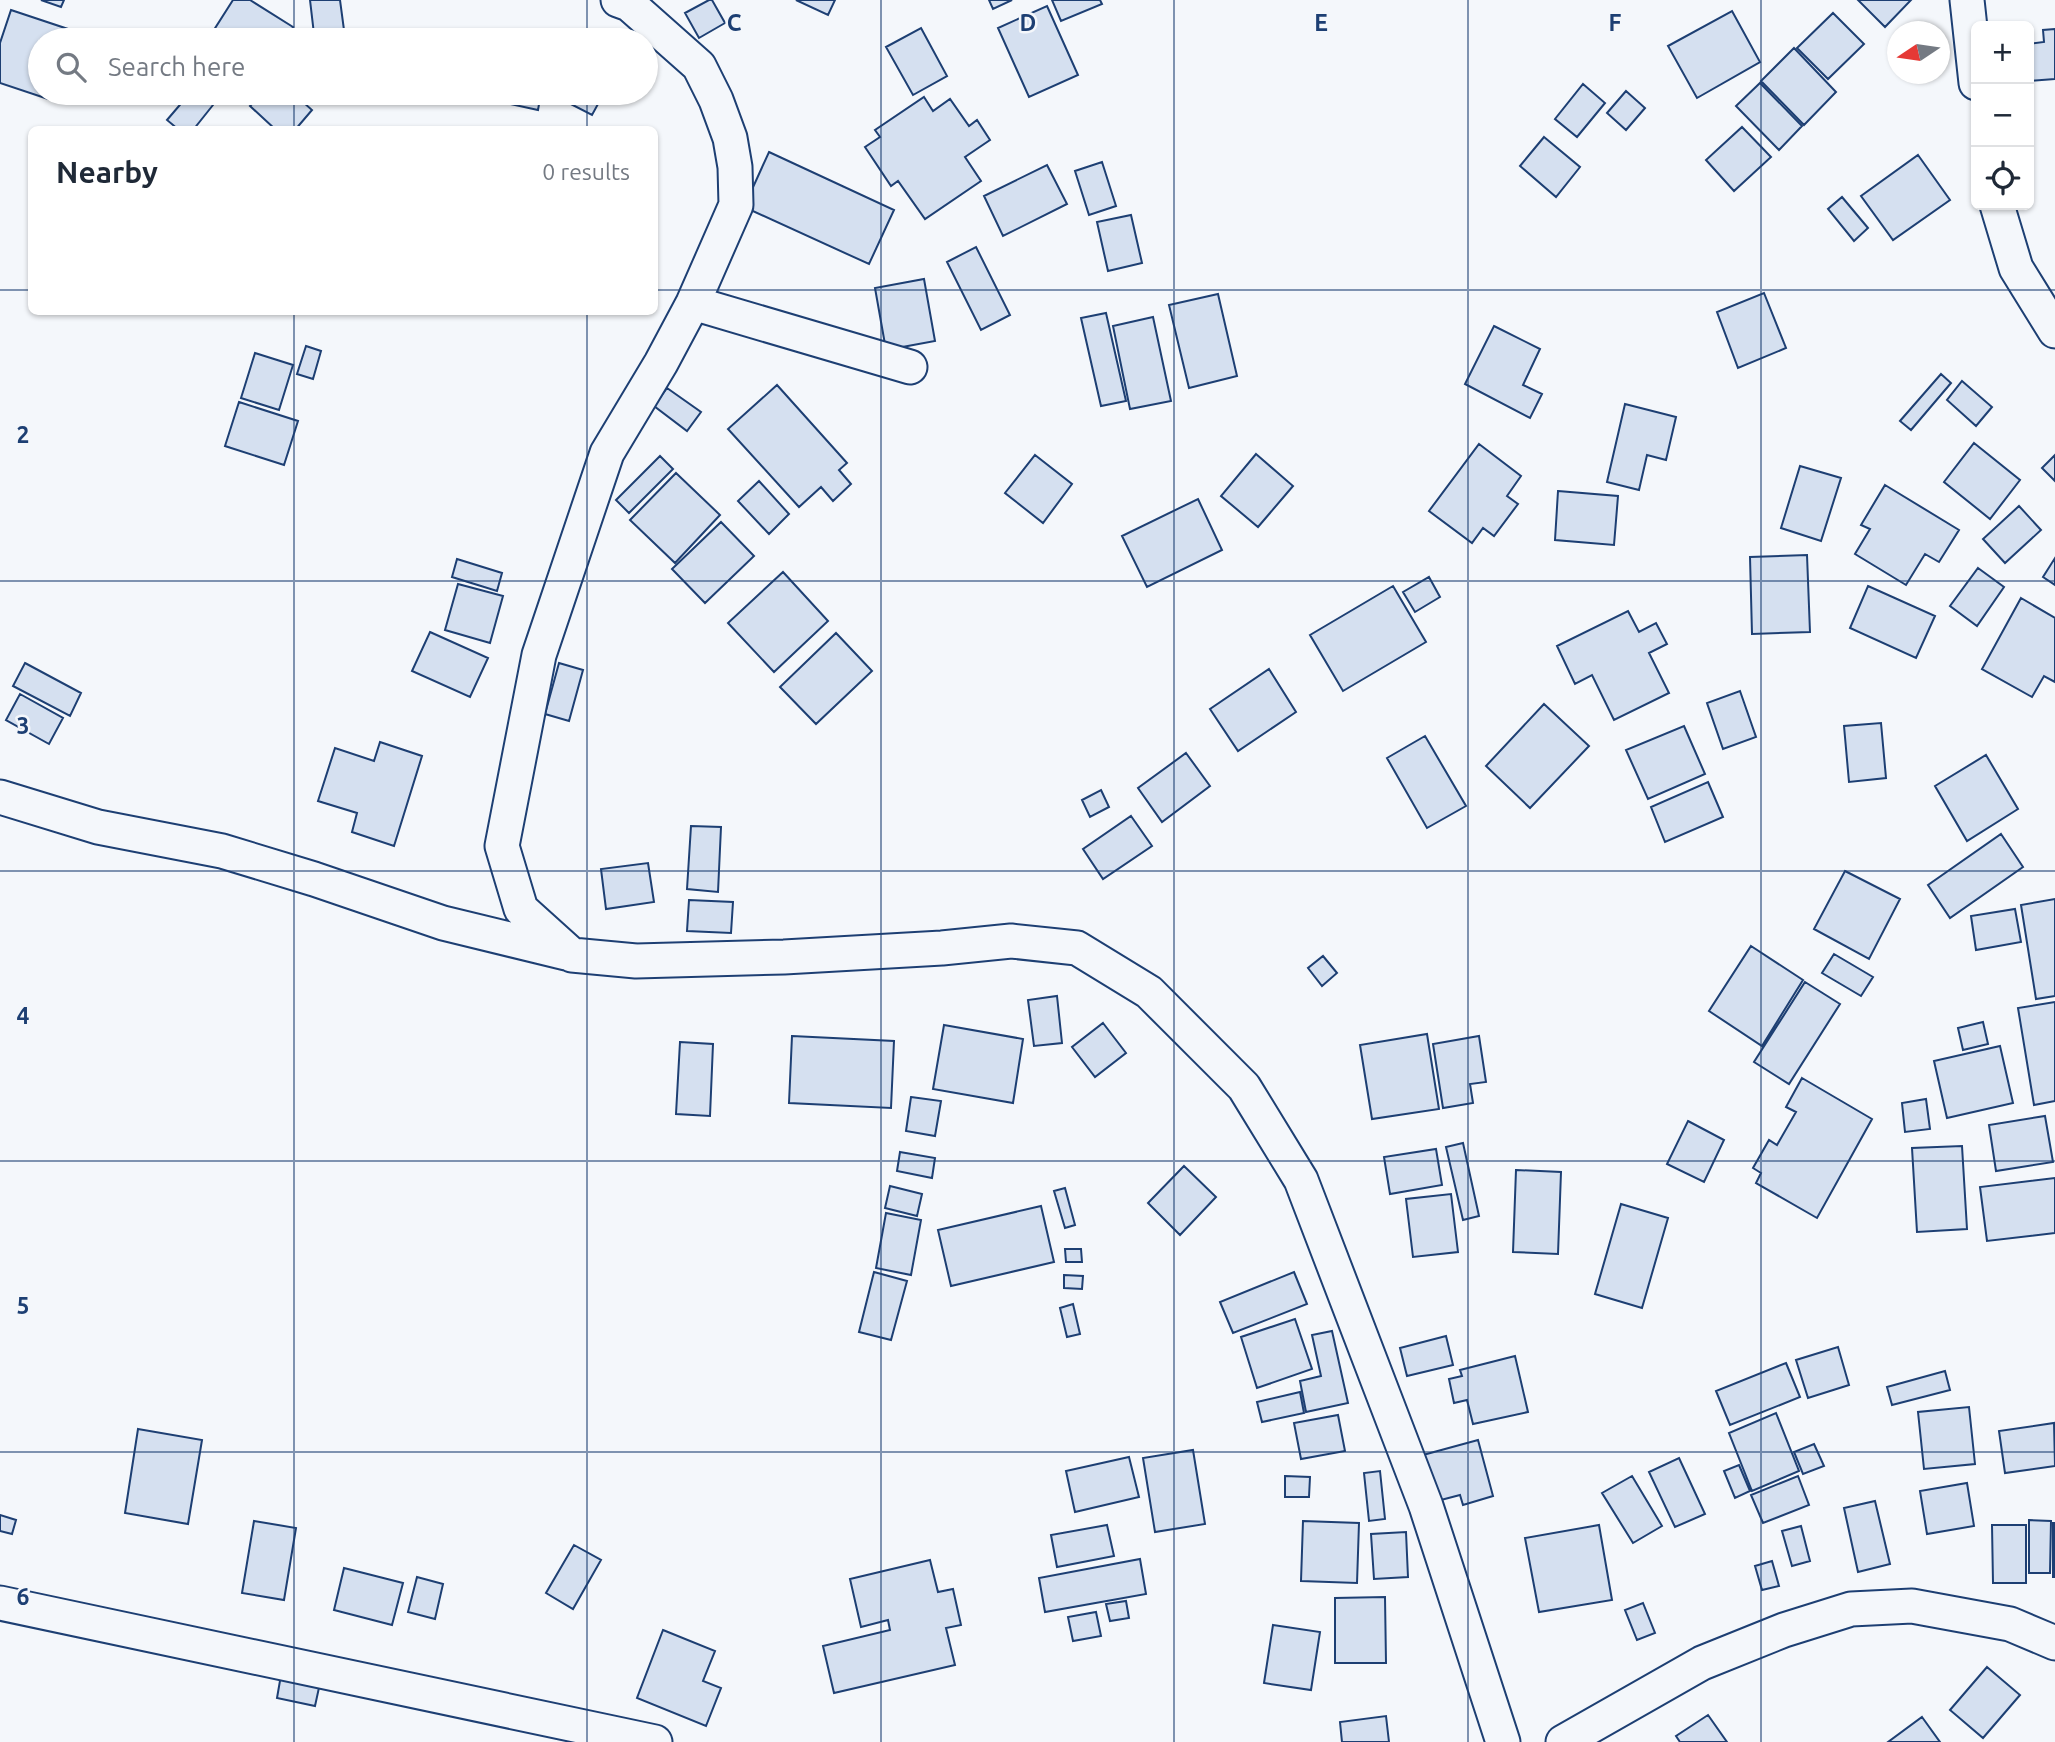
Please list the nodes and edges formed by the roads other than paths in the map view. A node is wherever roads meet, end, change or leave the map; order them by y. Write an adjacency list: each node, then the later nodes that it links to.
1 (618, 0): 3 (street)
2 (1967, 0): 5 (street)
3 (655, 28)
4 (658, 30): 7 (street)
5 (1971, 37)
6 (1999, 210): 8 (street)
7 (693, 303): 9 (street); 11 (street)
8 (2055, 331)
9 (910, 367)
10 (0, 797): 11 (street)
11 (572, 955): 15 (street)
12 (0, 1602): 14 (street)
13 (2055, 1643): 16 (street)
14 (655, 1742)
15 (1503, 1742)
16 (1563, 1742)

